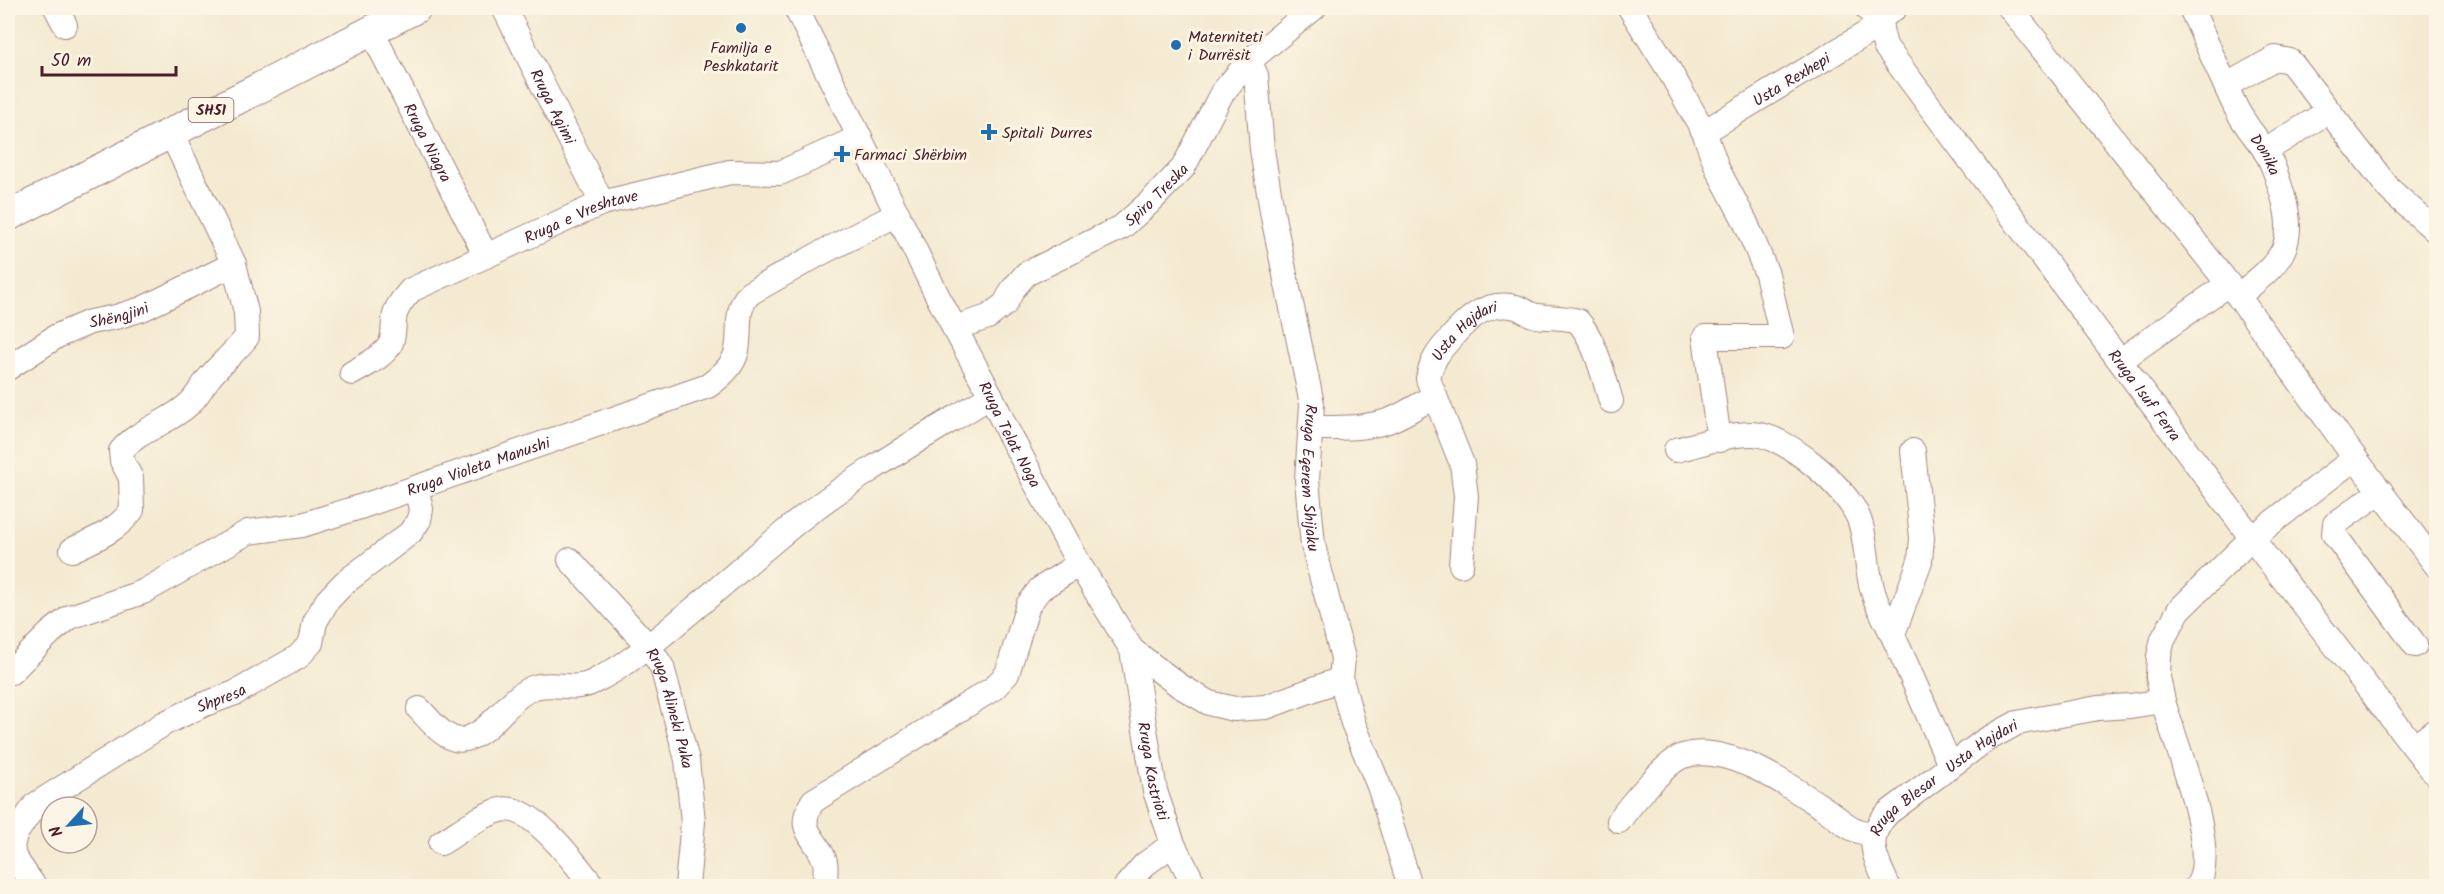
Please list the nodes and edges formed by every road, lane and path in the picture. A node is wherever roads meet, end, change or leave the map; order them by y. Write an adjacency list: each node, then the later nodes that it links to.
1 (416, 8): 9 (main road, SH51)
2 (504, 8): 17 (street, Rruga Agimi)
3 (796, 8): 15 (street, Rruga Telat Noga)
4 (1314, 8): 10 (street, Spiro Treska)
5 (1630, 8): 14 (street)
6 (2010, 8): 23 (street)
7 (2191, 8): 11 (street, Donika)
8 (1880, 13): 14 (street, Usta Rexhepi); 25 (street, Rruga Isuf Ferra)
9 (371, 30): 13 (main road, SH51); 21 (street, Rruga Niagra)
10 (1249, 61): 24 (street, Spiro Treska); 31 (street, Rruga Eqerem Shijaku)
11 (2227, 85): 12 (street); 16 (street, Donika)
12 (2329, 111): 16 (street); 20 (street)
13 (170, 131): 19 (main road, SH51); 22 (street)
14 (1704, 132): 32 (street)
15 (860, 137): 17 (street, Rruga e Vreshtave); 18 (street, Rruga Telat Noga)
16 (2265, 151): 23 (street, Donika)
17 (602, 203): 21 (street, Rruga e Vreshtave)
18 (898, 214): 24 (street, Rruga Telat Noga); 36 (street, Rruga Violeta Manushi)
19 (8, 216)
20 (2436, 231)
21 (486, 256): 27 (street, Rruga e Vreshtave)
22 (234, 264): 26 (street, Shëngjini); 39 (street)
23 (2233, 290): 25 (street, Donika); 35 (street)
24 (954, 327): 28 (street, Rruga Telat Noga)
25 (2121, 360): 38 (street, Rruga Isuf Ferra)
26 (8, 368)
27 (352, 373)
28 (991, 396): 41 (street, Rruga Telat Noga); 46 (street)
29 (1435, 396): 30 (street, Usta Hajdari); 31 (street); 42 (street)
30 (1611, 401)
31 (1312, 428): 49 (street, Rruga Eqerem Shijaku)
32 (1719, 440): 33 (street, Usta Hajdari); 44 (street, Usta Hajdari)
33 (1676, 450)
34 (1913, 451): 44 (street)
35 (2355, 458): 37 (street); 38 (street)
36 (416, 488): 48 (street, Rruga Violeta Manushi); 60 (street, Shpresa)
37 (2381, 491): 43 (street); 45 (street)
38 (2252, 538): 50 (street); 53 (street, Rruga Isuf Ferra)
39 (72, 550)
40 (570, 560): 46 (street, Rruga Alineki Puka)
41 (1078, 564): 47 (street, Rruga Telat Noga); 63 (street)
42 (1461, 565)
43 (2436, 565)
44 (1893, 634): 54 (street, Usta Hajdari)
45 (2415, 645)
46 (649, 647): 51 (street); 62 (street, Rruga Alineki Puka)
47 (1132, 650): 49 (street, Rruga Telat Noga); 59 (street, Rruga Kastrioti)
48 (11, 672)
49 (1341, 680): 66 (street, Rruga Eqerem Shijaku)
50 (2163, 701): 54 (street, Usta Hajdari); 68 (street)
51 (419, 709)
52 (2436, 730): 53 (street)
53 (2415, 746): 55 (street, Rruga Isuf Ferra)
54 (1950, 765): 57 (street, Rruga Blesar)
55 (2436, 775)
56 (1619, 821): 57 (street)
57 (1873, 834): 67 (street, Rruga Blesar)
58 (441, 843): 61 (street)
59 (1173, 844): 64 (street); 65 (street, Rruga Kastrioti)
60 (33, 886)
61 (593, 886)
62 (687, 886)
63 (827, 886)
64 (1126, 886)
65 (1195, 886)
66 (1410, 886)
67 (1888, 886)
68 (2197, 886)

